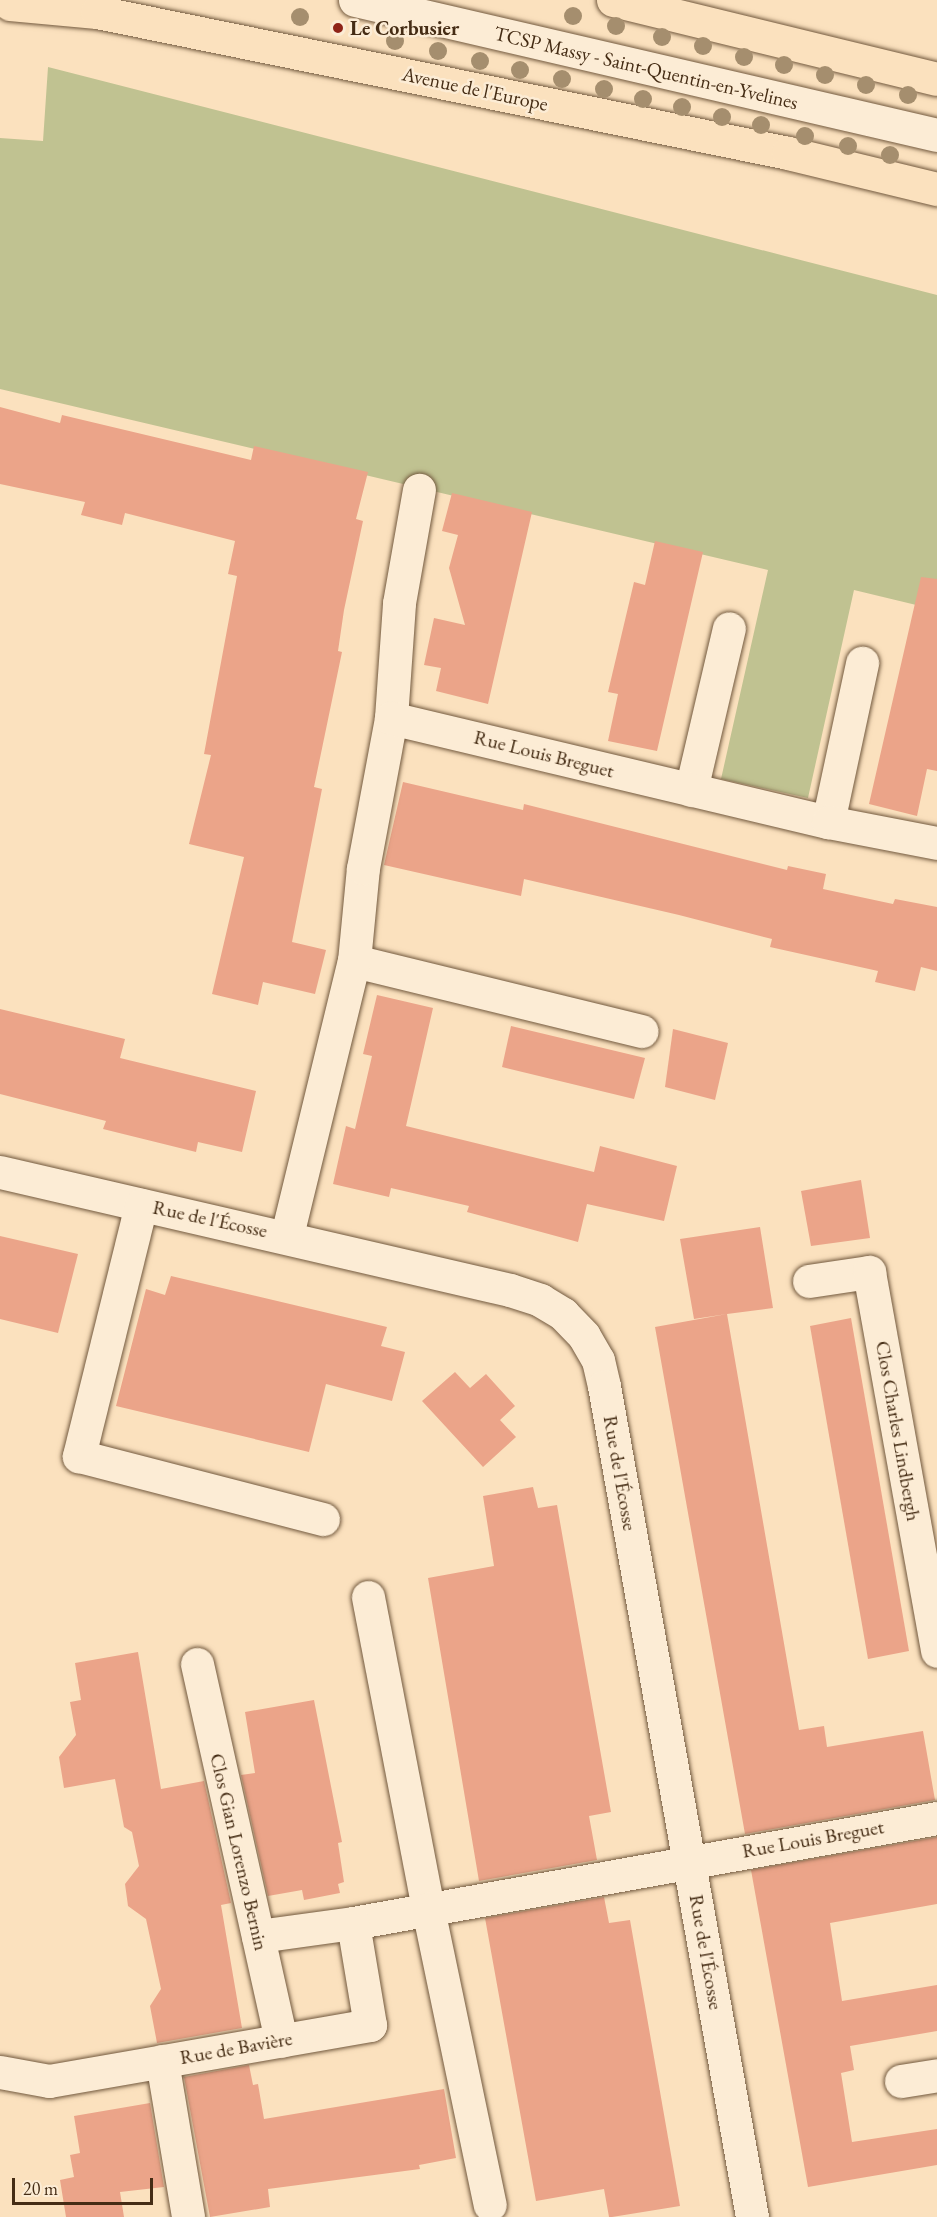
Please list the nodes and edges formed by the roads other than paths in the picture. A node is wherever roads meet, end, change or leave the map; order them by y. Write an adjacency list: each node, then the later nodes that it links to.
1 (355, 0): 5 (street, TCSP Massy - Saint-Quentin-en-Yvelines)
2 (613, 0): 4 (main road)
3 (8, 4): 6 (main road, Avenue de l'Europe)
4 (937, 79)
5 (937, 135)
6 (937, 189)
7 (419, 490): 10 (street)
8 (729, 628): 11 (street)
9 (862, 663): 12 (street)
10 (391, 718): 11 (street, Rue Louis Breguet); 14 (street)
11 (691, 790): 12 (street, Rue Louis Breguet)
12 (828, 822): 13 (street, Rue Louis Breguet)
13 (937, 843)
14 (354, 961): 15 (street); 18 (street)
15 (642, 1031)
16 (0, 1172): 17 (street, Rue de l'Écosse)
17 (141, 1205): 18 (street, Rue de l'Écosse); 20 (street)
18 (287, 1235): 25 (street, Rue de l'Écosse)
19 (809, 1281): 22 (street, Clos Charles Lindbergh)
20 (323, 1519)
21 (368, 1597): 26 (street)
22 (937, 1651)
23 (197, 1664): 28 (street, Clos Gian Lorenzo Bernin)
24 (937, 1818): 25 (street, Rue Louis Breguet)
25 (689, 1860): 26 (street); 36 (street, Rue de l'Écosse)
26 (428, 1910): 27 (street); 34 (street)
27 (353, 1923): 28 (street); 29 (street, Rue de Bavière)
28 (258, 1936): 29 (street, Clos Gian Lorenzo Bernin)
29 (281, 2041): 30 (street, Rue de Bavière)
30 (162, 2061): 31 (street, Rue de Bavière); 35 (street)
31 (0, 2072)
32 (937, 2075): 33 (street)
33 (901, 2081)
34 (490, 2205)
35 (188, 2217)
36 (752, 2217)

